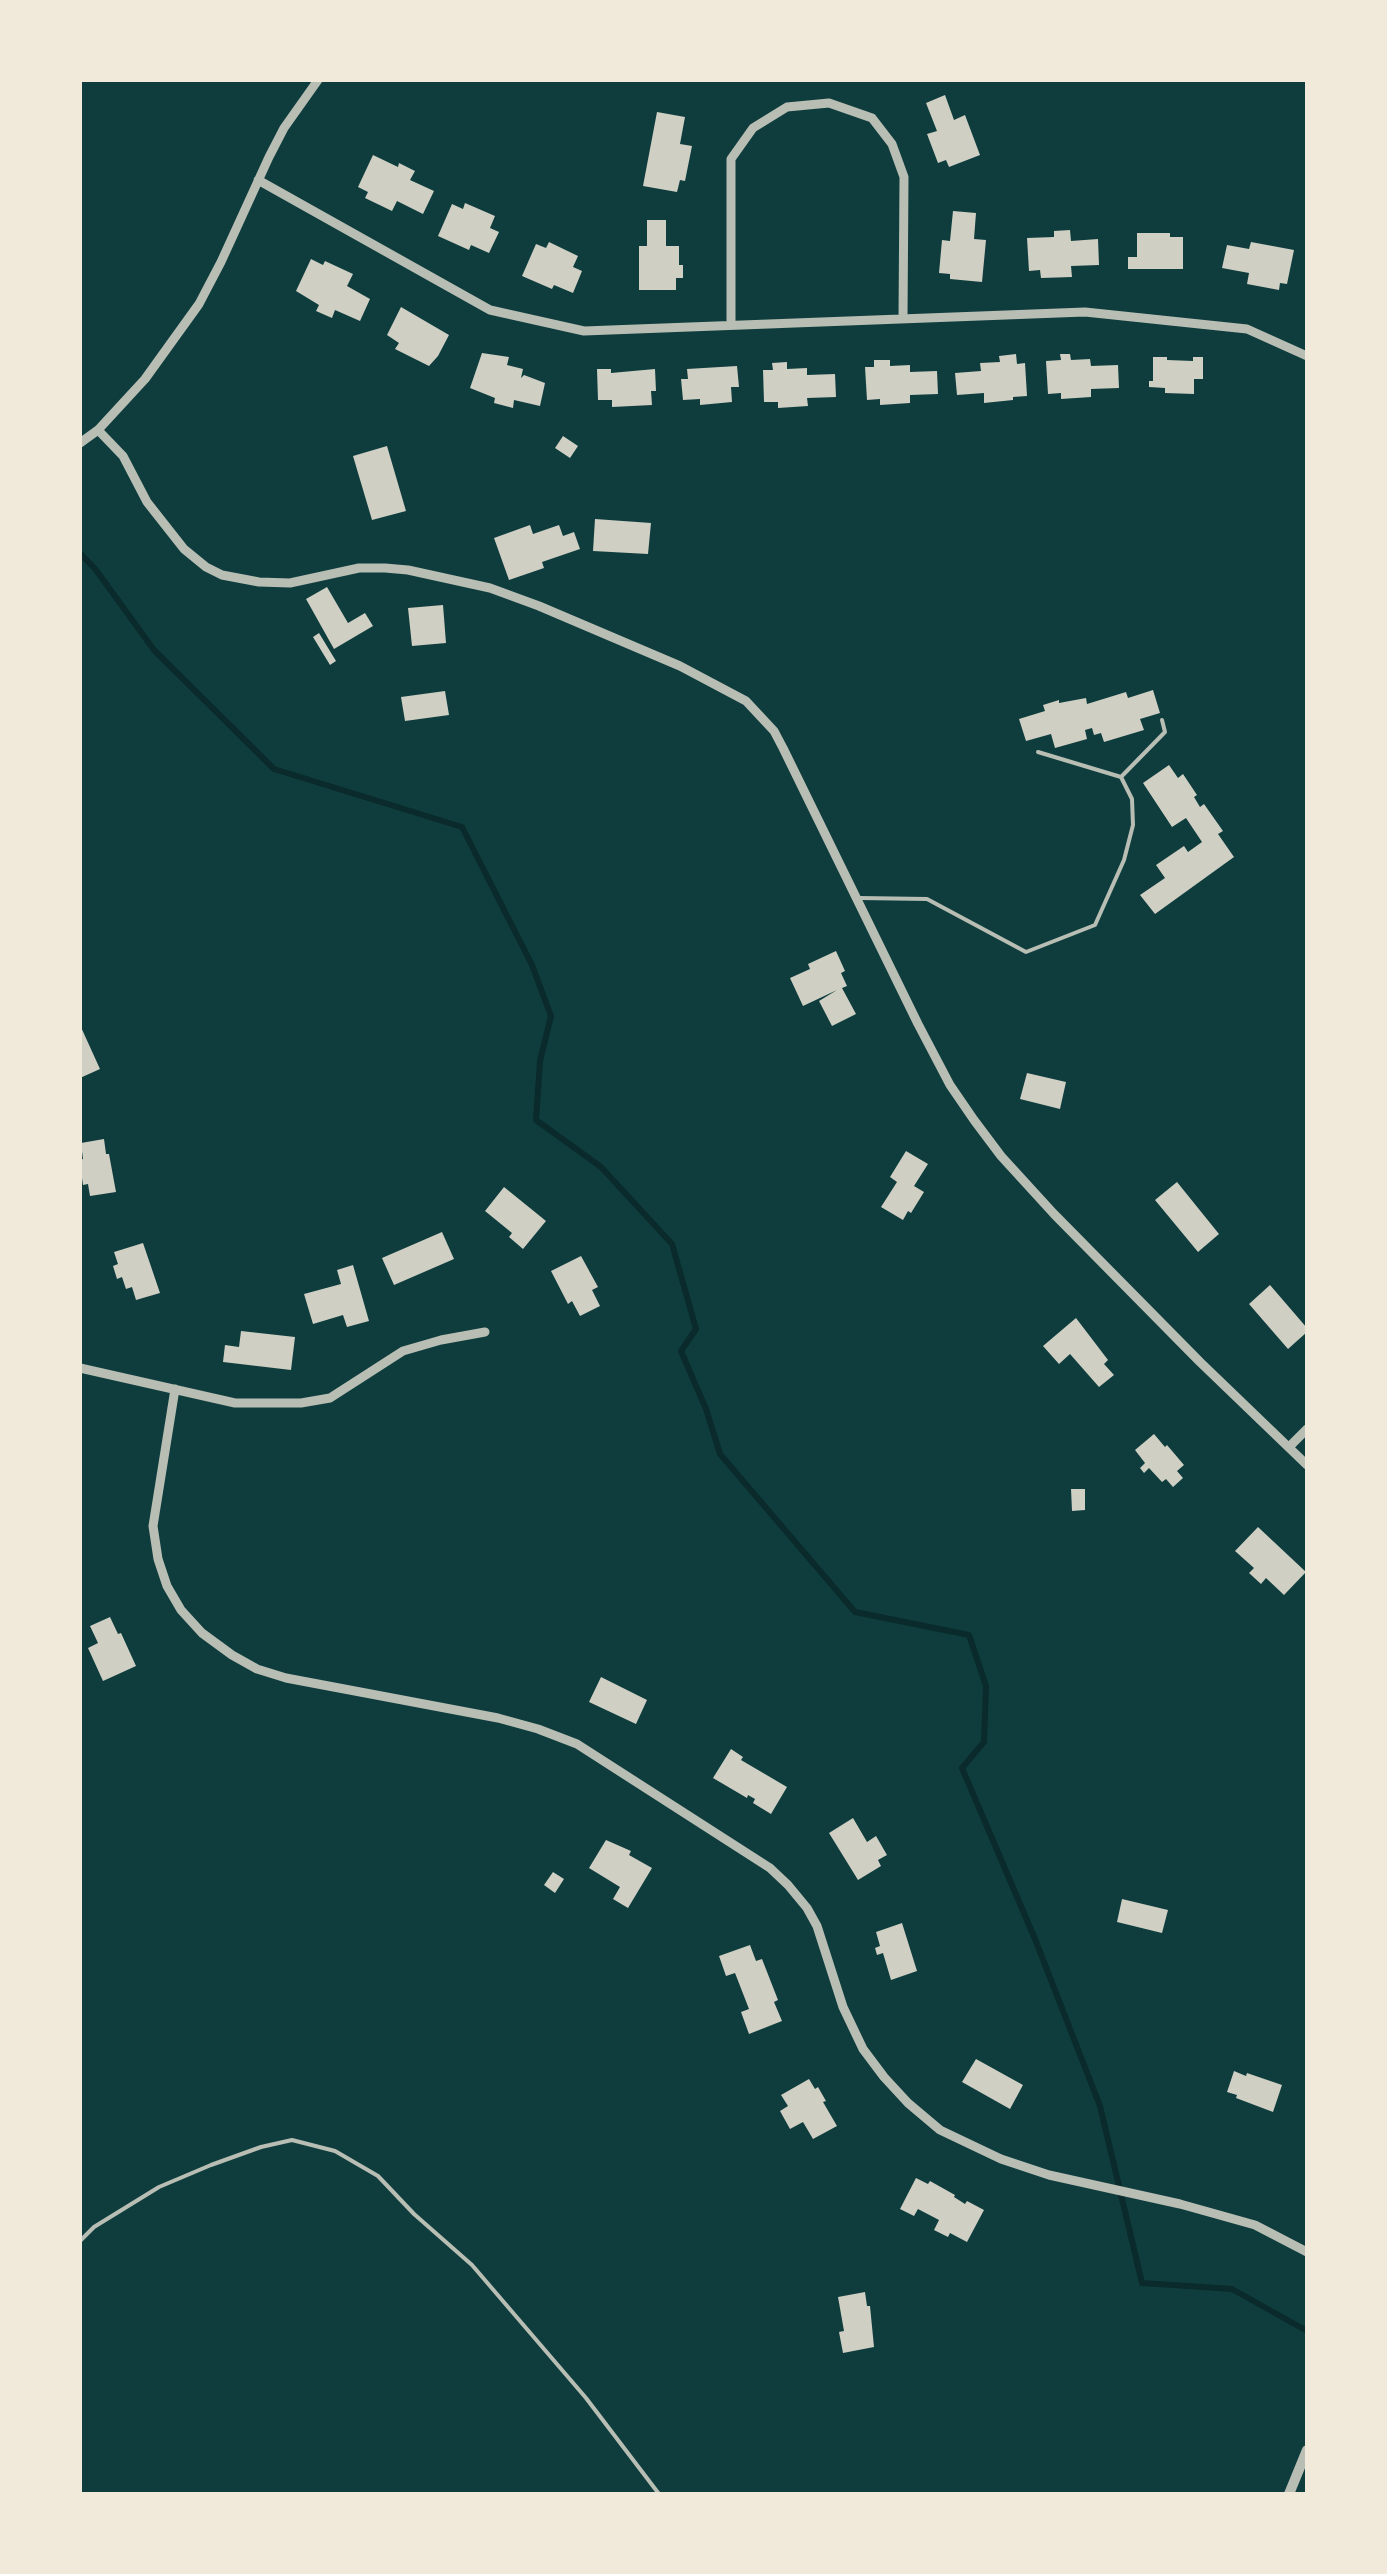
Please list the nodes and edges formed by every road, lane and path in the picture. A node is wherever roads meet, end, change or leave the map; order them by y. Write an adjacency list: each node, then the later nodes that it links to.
1 (318, 80): 2 (street)
2 (258, 180): 4 (street); 6 (street)
3 (903, 318): 4 (street); 4 (street); 5 (street)
4 (730, 325)
5 (1307, 356)
6 (98, 430): 7 (street); 11 (street)
7 (80, 443)
8 (1162, 720): 10 (lane)
9 (1038, 752): 10 (lane)
10 (1120, 776): 11 (lane)
11 (855, 898): 16 (street)
12 (486, 1332): 14 (street)
13 (80, 1368): 14 (street)
14 (175, 1389): 19 (street)
15 (1307, 1428): 16 (street)
16 (1290, 1447): 17 (street)
17 (1307, 1465)
18 (80, 2241): 21 (lane)
19 (1307, 2252)
20 (1307, 2450): 22 (street)
21 (660, 2494)
22 (1289, 2494)

